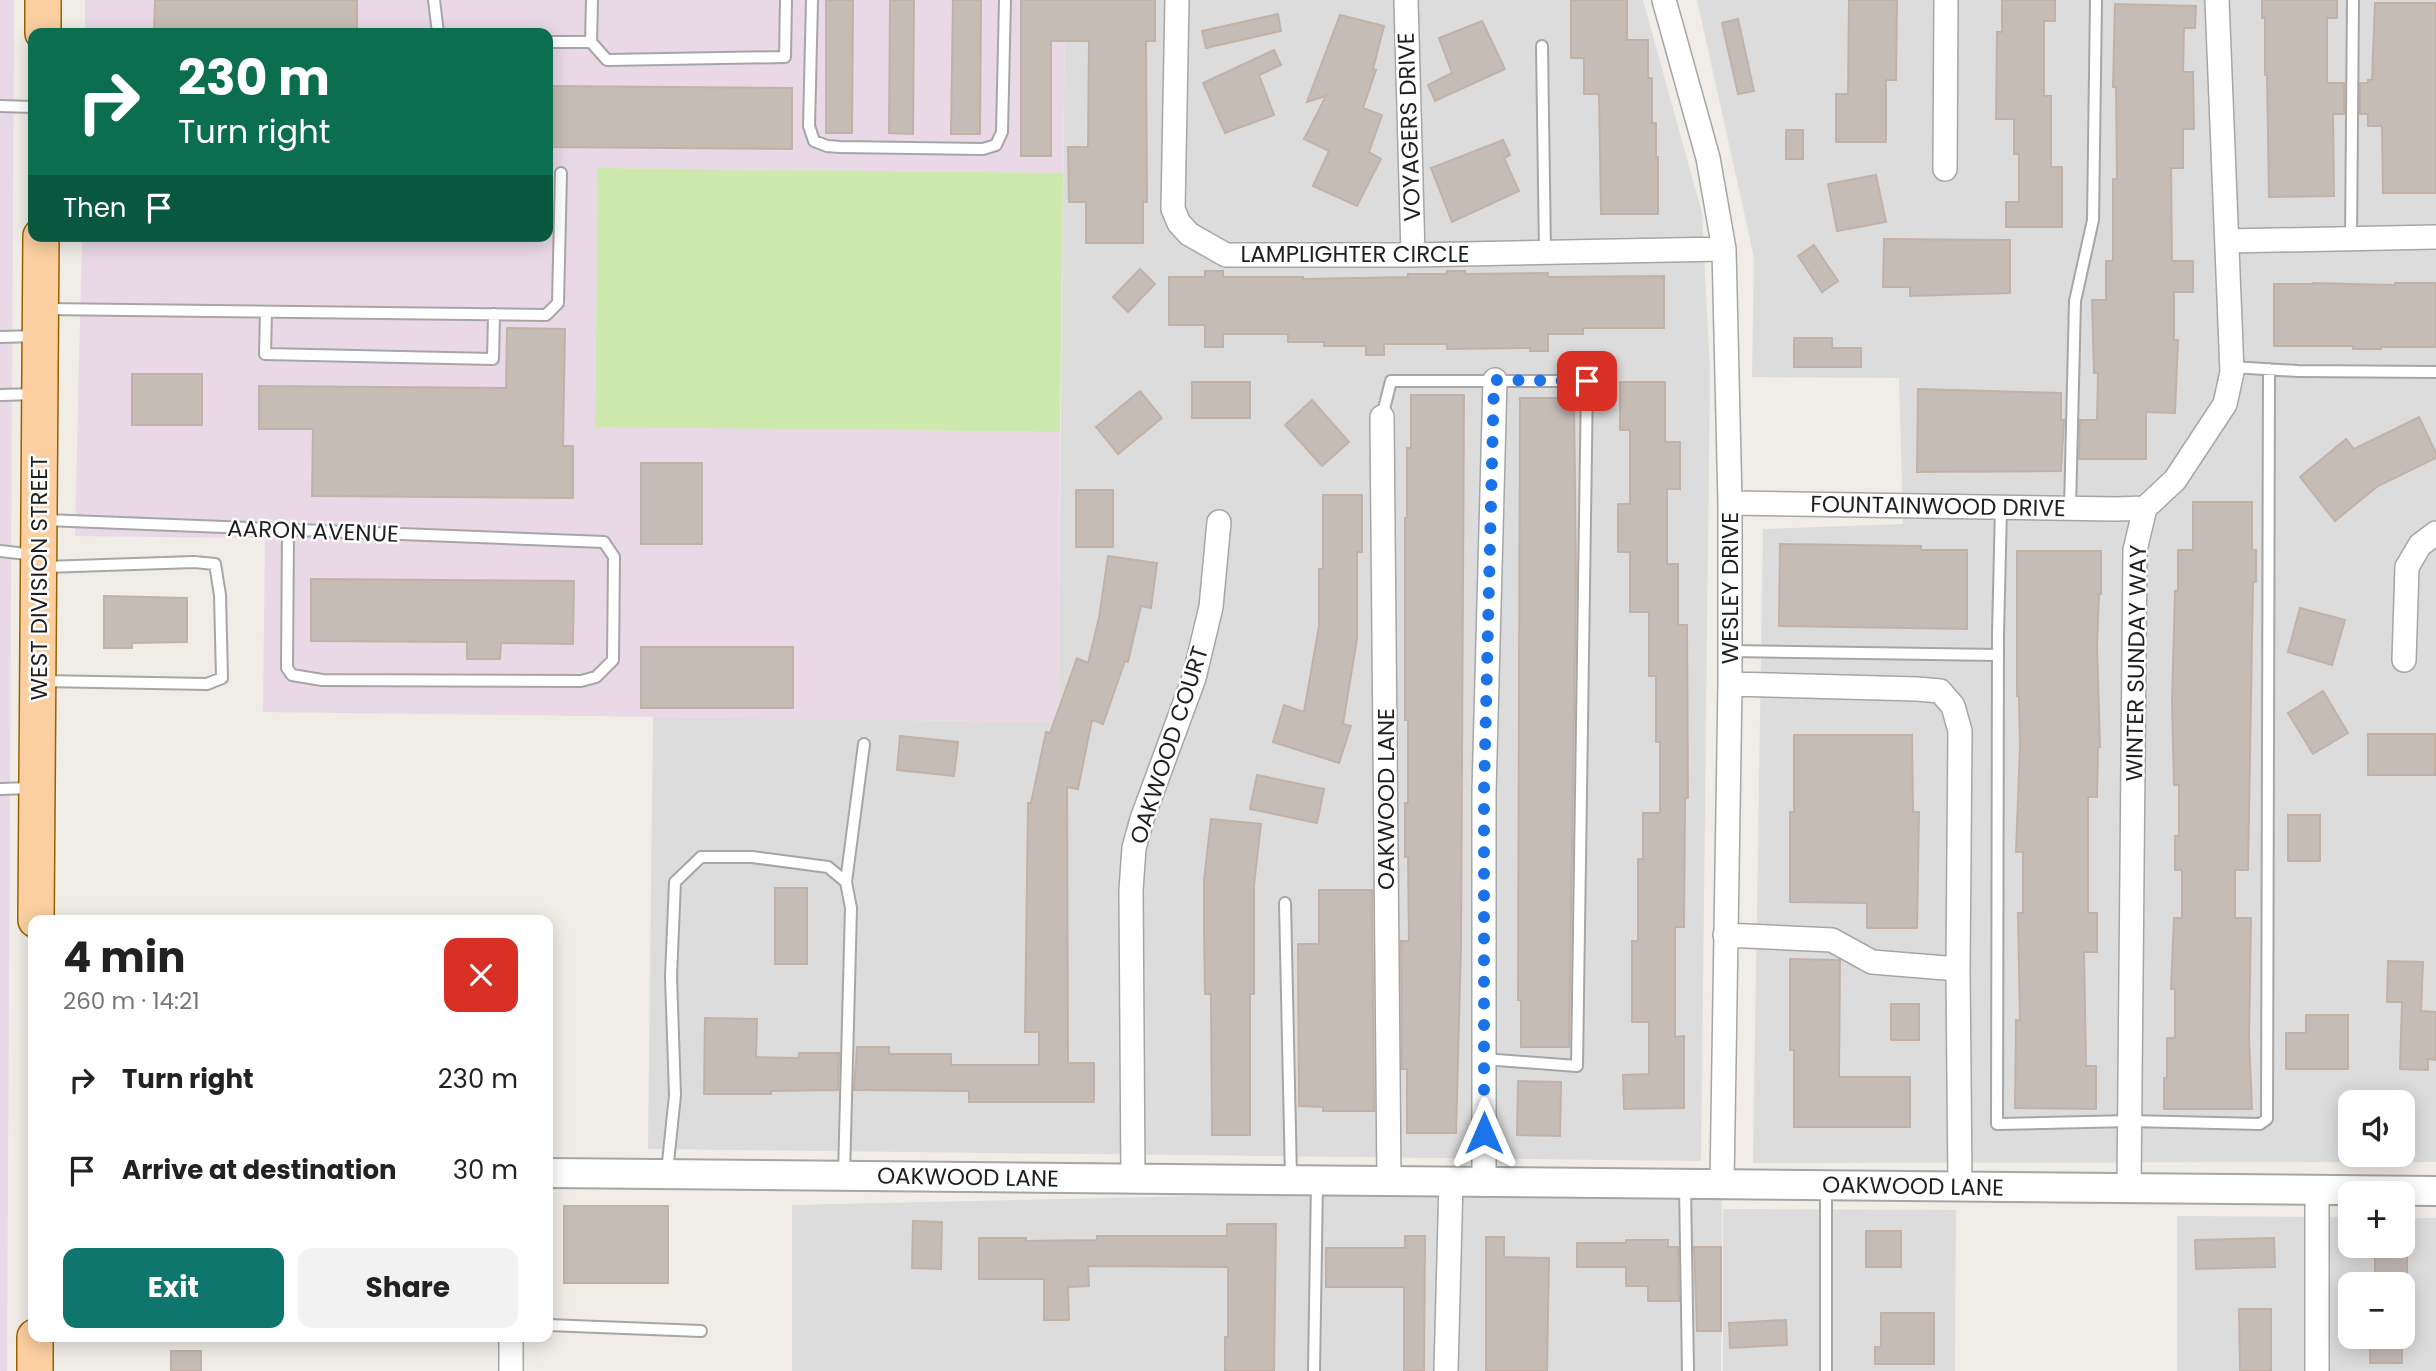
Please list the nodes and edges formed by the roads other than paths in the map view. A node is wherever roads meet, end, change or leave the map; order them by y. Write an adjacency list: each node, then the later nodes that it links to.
1 (43, 0): 14 (main road)
2 (434, 0): 15 (lane)
3 (592, 0): 17 (lane)
4 (786, 0): 17 (lane)
5 (812, 0): 6 (lane)
6 (1005, 0)
7 (1177, 0): 29 (street, LAMPLIGHTER CIRCLE)
8 (1406, 0): 29 (street, VOYAGERS DRIVE)
9 (1664, 0): 27 (street, WESLEY DRIVE)
10 (1946, 0): 21 (street)
11 (2096, 0): 44 (lane)
12 (2217, 0): 25 (street)
13 (2353, 0): 24 (lane)
14 (43, 28)
15 (437, 28)
16 (553, 42): 17 (lane)
17 (591, 42)
18 (1542, 46): 28 (lane)
19 (0, 106): 20 (lane)
20 (28, 107)
21 (1945, 169)
22 (561, 173): 31 (lane)
23 (2436, 237): 24 (street)
24 (2351, 239): 25 (street)
25 (2228, 241): 34 (street)
26 (41, 242): 32 (main road, WEST DIVISION STREET)
27 (1724, 249): 28 (street, LAMPLIGHTER CIRCLE); 41 (street, WESLEY DRIVE)
28 (1545, 252): 29 (street, LAMPLIGHTER CIRCLE)
29 (1413, 254)
30 (266, 312): 31 (lane); 31 (lane); 32 (lane)
31 (494, 314)
32 (41, 323): 33 (lane); 38 (main road, WEST DIVISION STREET)
33 (0, 337)
34 (2232, 368): 35 (lane); 43 (street)
35 (2269, 369): 36 (lane); 65 (lane)
36 (2436, 372)
37 (1494, 380): 40 (lane); 64 (street); 64 (lane)
38 (40, 394): 39 (lane); 45 (main road, WEST DIVISION STREET)
39 (0, 395)
40 (1382, 417): 71 (street, OAKWOOD LANE)
41 (1730, 503): 42 (street, FOUNTAINWOOD DRIVE); 51 (street, WESLEY DRIVE)
42 (2001, 507): 44 (street, FOUNTAINWOOD DRIVE); 52 (lane)
43 (2145, 508): 44 (street, FOUNTAINWOOD DRIVE); 65 (street, WINTER SUNDAY WAY)
44 (2070, 509)
45 (39, 519): 47 (lane, AARON AVENUE); 50 (main road, WEST DIVISION STREET)
46 (1219, 522): 69 (street, OAKWOOD COURT)
47 (288, 530): 47 (lane, AARON AVENUE)
48 (2436, 533): 53 (street)
49 (0, 551): 50 (lane)
50 (38, 561): 54 (main road, WEST DIVISION STREET); 54 (lane)
51 (1730, 651): 52 (lane); 55 (street, WESLEY DRIVE)
52 (1998, 655): 65 (lane)
53 (2404, 660)
54 (38, 681): 57 (main road, WEST DIVISION STREET)
55 (1730, 684): 62 (street, WESLEY DRIVE); 63 (street)
56 (864, 744): 59 (lane)
57 (37, 788): 58 (lane); 61 (main road, WEST DIVISION STREET)
58 (0, 789)
59 (846, 881): 67 (lane); 68 (lane)
60 (1285, 903): 70 (lane)
61 (36, 915)
62 (1725, 935): 63 (street); 75 (street, WESLEY DRIVE)
63 (1958, 970): 77 (street)
64 (1484, 1059): 73 (street)
65 (2130, 1121): 78 (street, WINTER SUNDAY WAY)
66 (553, 1173): 67 (street, OAKWOOD LANE)
67 (667, 1174): 68 (street, OAKWOOD LANE)
68 (844, 1176): 69 (street, OAKWOOD LANE)
69 (1133, 1179): 70 (street, OAKWOOD LANE)
70 (1304, 1180): 71 (street, OAKWOOD LANE); 87 (lane)
71 (1389, 1181): 72 (street, OAKWOOD LANE)
72 (1451, 1181): 73 (street, OAKWOOD LANE); 88 (street)
73 (1484, 1182): 74 (street, OAKWOOD LANE)
74 (1685, 1184): 75 (street, OAKWOOD LANE); 89 (lane)
75 (1722, 1184): 76 (street, OAKWOOD LANE)
76 (1826, 1185): 77 (street, OAKWOOD LANE); 90 (lane)
77 (1960, 1186): 78 (street, OAKWOOD LANE)
78 (2129, 1188): 79 (street, OAKWOOD LANE)
79 (2317, 1189): 80 (street, OAKWOOD LANE); 91 (street)
80 (2436, 1191)
81 (553, 1325): 82 (lane)
82 (701, 1331)
83 (35, 1342): 85 (main road)
84 (511, 1342): 86 (street)
85 (35, 1371)
86 (511, 1371)
87 (1314, 1371)
88 (1446, 1371)
89 (1688, 1371)
90 (1826, 1371)
91 (2316, 1371)

